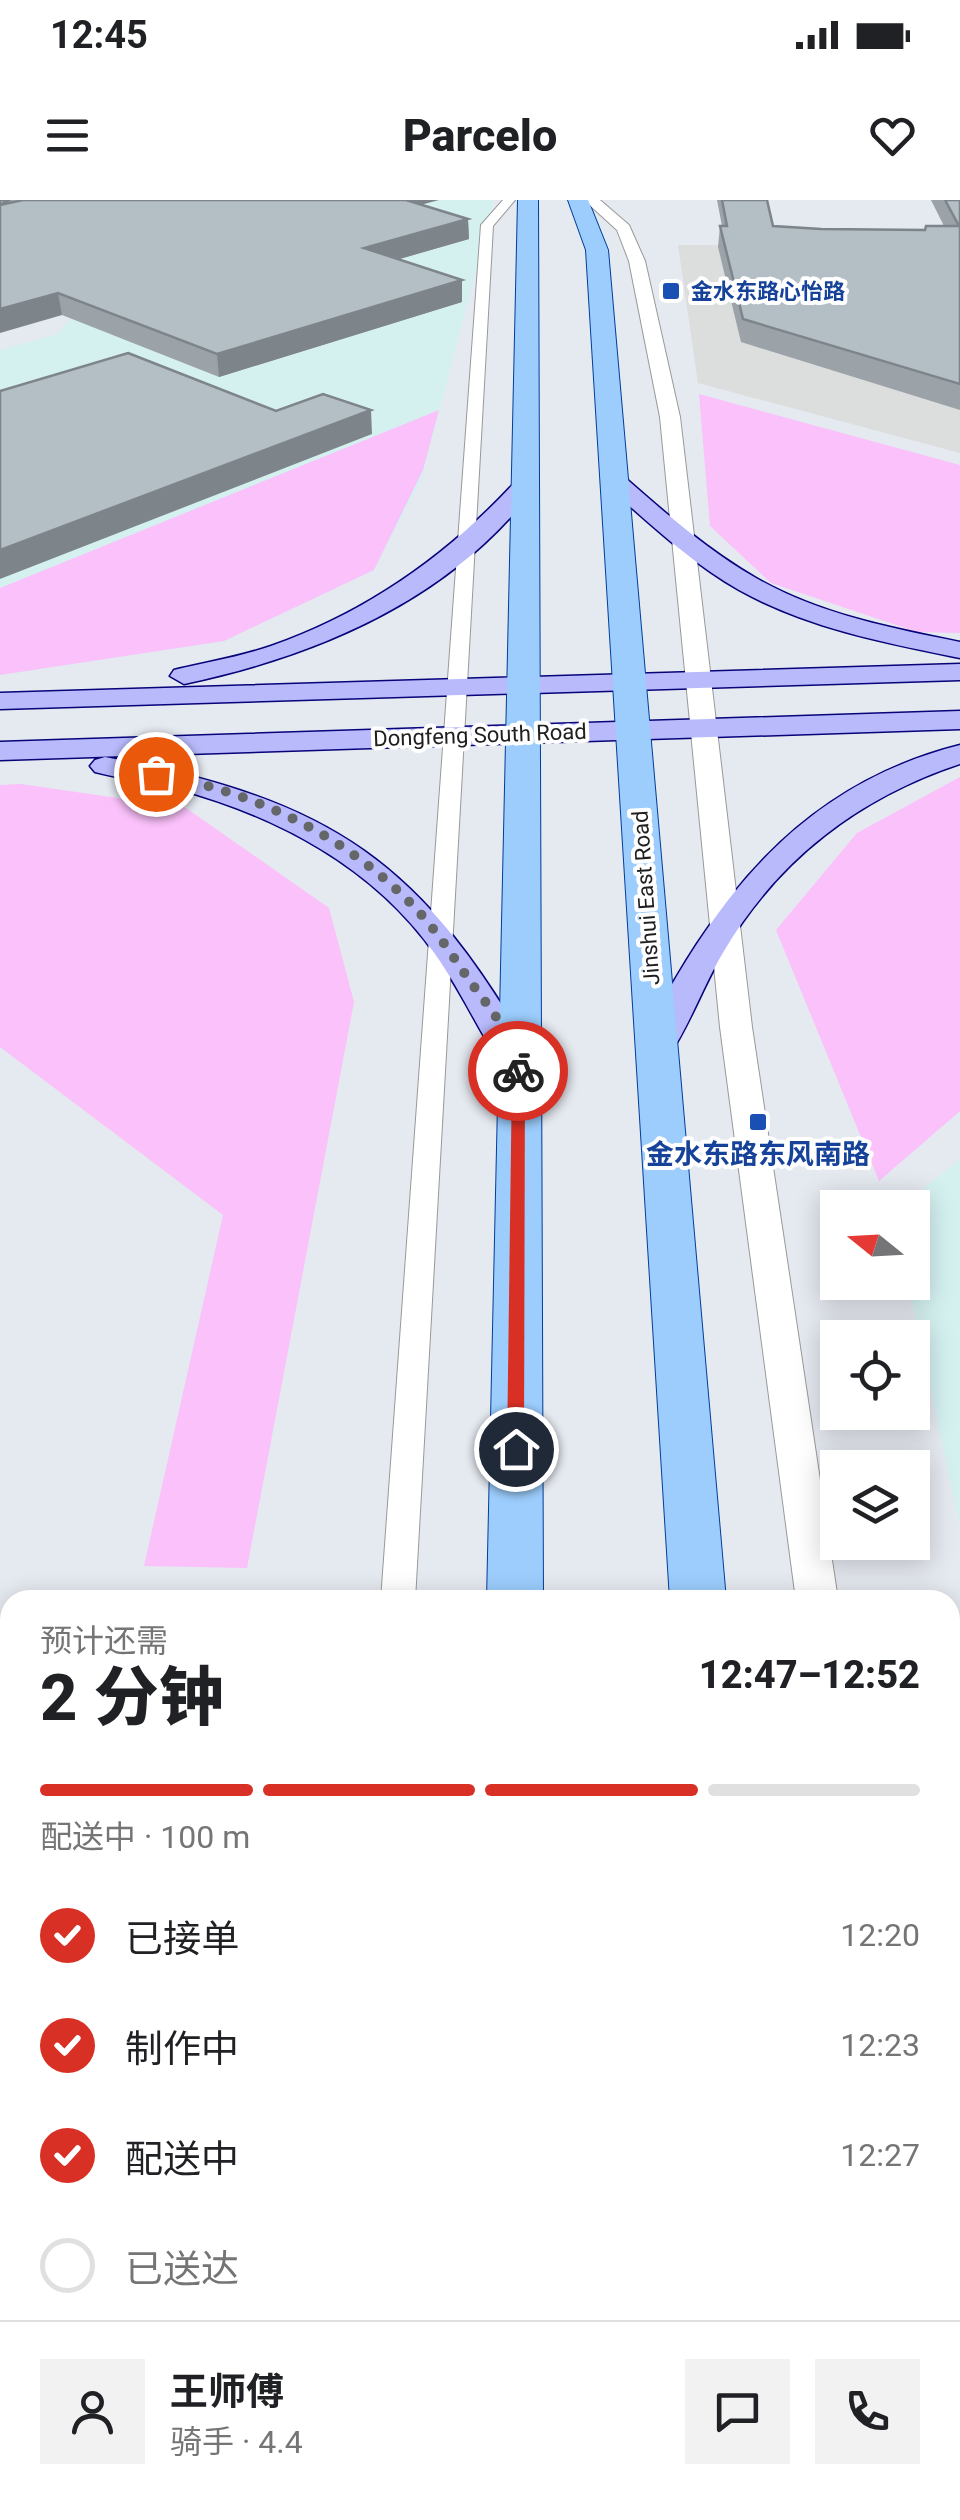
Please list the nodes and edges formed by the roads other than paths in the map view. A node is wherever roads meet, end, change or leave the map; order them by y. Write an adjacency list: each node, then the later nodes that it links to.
1 (509, 200): 8 (street)
2 (528, 200): 6 (main road)
3 (578, 200): 5 (main road, Jinshui East Road)
4 (591, 200): 7 (street)
5 (614, 480): 7 (main road); 12 (main road, Jinshui East Road)
6 (524, 485): 8 (main road); 13 (main road)
7 (682, 537): 9 (main road); 11 (street)
8 (469, 540): 14 (street); 15 (main road)
9 (952, 647)
10 (960, 672): 11 (main road, Dongfeng South Road)
11 (698, 680): 12 (main road, Dongfeng South Road); 17 (street)
12 (630, 682): 13 (main road, Dongfeng South Road); 18 (main road, Jinshui East Road)
13 (523, 685): 14 (main road, Dongfeng South Road); 19 (main road)
14 (460, 687): 15 (main road, Dongfeng South Road); 20 (street)
15 (0, 701)
16 (960, 722): 17 (main road, Dongfeng South Road)
17 (704, 728): 18 (main road, Dongfeng South Road); 24 (street)
18 (634, 730): 19 (main road, Dongfeng South Road); 26 (main road, Jinshui East Road)
19 (522, 734): 20 (main road, Dongfeng South Road); 27 (main road)
20 (456, 736): 21 (main road, Dongfeng South Road); 25 (street)
21 (0, 751)
22 (960, 754): 24 (main road)
23 (0, 759): 25 (main road)
24 (725, 926): 26 (main road); 31 (street)
25 (442, 943): 27 (main road); 28 (street)
26 (658, 1046): 30 (main road, Jinshui East Road)
27 (518, 1064): 29 (main road)
28 (399, 1590)
29 (515, 1590)
30 (697, 1590)
31 (815, 1590)

